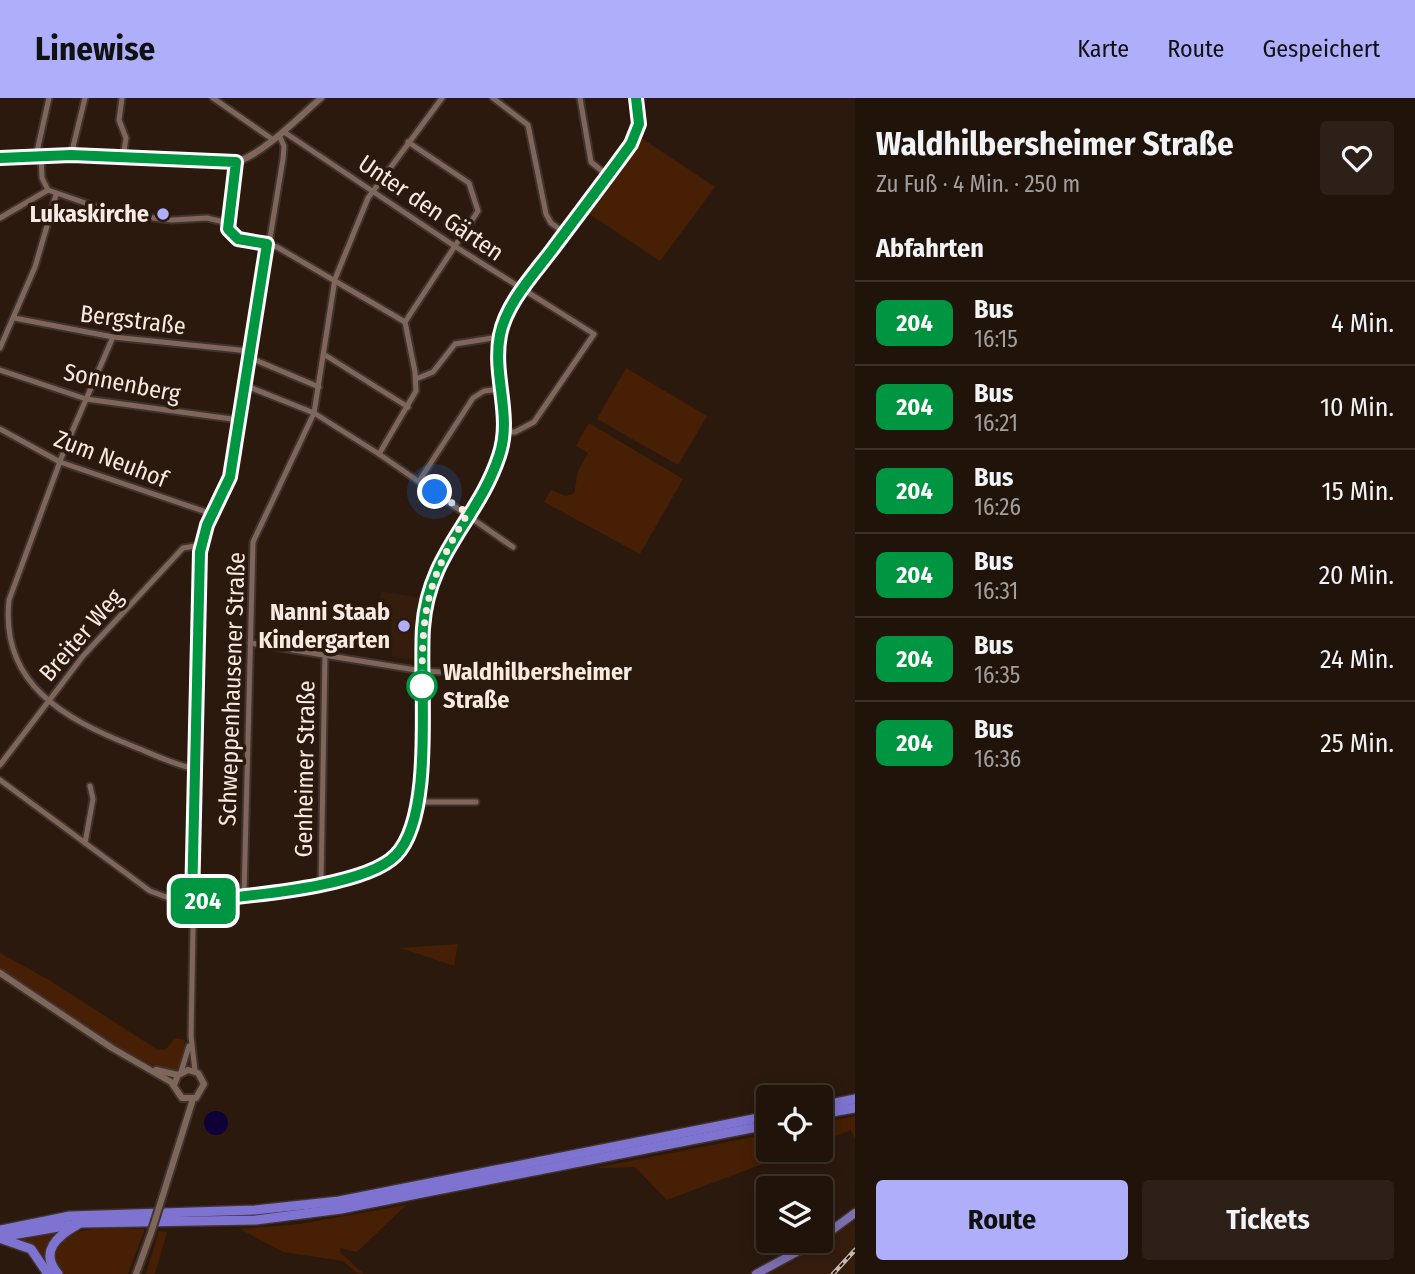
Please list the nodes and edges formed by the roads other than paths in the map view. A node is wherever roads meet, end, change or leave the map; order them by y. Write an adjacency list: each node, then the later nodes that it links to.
1 (49, 98): 14 (street)
2 (85, 98): 13 (street)
3 (122, 98): 16 (street)
4 (214, 98): 11 (street)
5 (321, 98): 10 (street)
6 (442, 98): 12 (street, Schweppenhausener Straße)
7 (492, 98): 24 (street)
8 (580, 98): 18 (street)
9 (636, 98): 18 (street)
10 (282, 134): 11 (street); 20 (street, Unter den Gärten); 25 (street)
11 (272, 139): 17 (street)
12 (408, 142): 20 (street, Schweppenhausener Straße); 26 (street)
13 (71, 155): 14 (street); 16 (street)
14 (39, 156): 15 (street); 19 (street)
15 (0, 158)
16 (123, 158): 17 (street)
17 (236, 162): 23 (street)
18 (608, 176): 24 (street)
19 (48, 190): 21 (street); 22 (street)
20 (372, 190): 26 (street, Unter den Gärten); 27 (street, Schweppenhausener Straße)
21 (56, 195): 23 (street); 29 (street)
22 (0, 218)
23 (228, 223): 25 (street)
24 (565, 233): 28 (street)
25 (267, 244): 27 (street); 34 (street)
26 (456, 247): 28 (street, Unter den Gärten); 30 (street)
27 (335, 279): 30 (street); 35 (street, Schweppenhausener Straße)
28 (523, 289): 32 (street); 46 (street, Unter den Gärten)
29 (14, 318): 31 (street, Bergstraße); 33 (street)
30 (405, 323): 37 (street)
31 (113, 337): 34 (street, Bergstraße); 41 (street)
32 (499, 337): 37 (street); 40 (street)
33 (0, 348)
34 (248, 354): 38 (street); 39 (street, Bergstraße)
35 (325, 355): 39 (street, Schweppenhausener Straße); 42 (street)
36 (0, 370): 41 (street, Sonnenberg)
37 (416, 379): 42 (street)
38 (244, 384): 43 (street); 44 (street)
39 (319, 387): 43 (street, Schweppenhausener Straße)
40 (502, 389): 46 (street); 50 (street)
41 (86, 399): 44 (street, Sonnenberg); 49 (street)
42 (408, 407): 48 (street)
43 (314, 413): 48 (street); 55 (street, Schweppenhausener Straße)
44 (239, 420): 52 (street)
45 (2, 430): 47 (street); 49 (street, Zum Neuhof)
46 (504, 432): 51 (street)
47 (0, 440)
48 (379, 454): 50 (street)
49 (60, 462): 52 (street, Zum Neuhof); 59 (street)
50 (419, 481): 51 (street)
51 (468, 513): 54 (street); 57 (street)
52 (212, 514): 53 (street)
53 (201, 545): 59 (street, Breiter Weg); 61 (street)
54 (513, 547)
55 (250, 643): 56 (street); 68 (street, Schweppenhausener Straße)
56 (325, 656): 57 (street); 67 (street, Genheimer Straße)
57 (422, 671): 58 (street); 64 (street)
58 (479, 674)
59 (45, 703): 60 (street, Breiter Weg); 61 (street)
60 (0, 765)
61 (196, 769): 69 (street)
62 (0, 780): 66 (street)
63 (90, 786): 66 (street)
64 (419, 802): 65 (street); 67 (street)
65 (475, 802)
66 (85, 842): 69 (street)
67 (321, 884): 68 (street)
68 (244, 896): 69 (street)
69 (192, 902): 71 (street)
70 (0, 973): 72 (street)
71 (191, 1036): 73 (street); 74 (street)
72 (139, 1064): 74 (street); 75 (street)
73 (195, 1071): 74 (street); 77 (street)
74 (180, 1073): 75 (street)
75 (174, 1085): 76 (street)
76 (182, 1098): 77 (street); 83 (street)
77 (193, 1099): 83 (street)
78 (855, 1099): 79 (highway)
79 (833, 1104)
80 (855, 1108): 81 (highway)
81 (833, 1112)
82 (756, 1118): 88 (highway)
83 (184, 1126): 94 (street, bridge)
84 (756, 1127): 86 (highway)
85 (855, 1213): 87 (main road)
86 (82, 1223): 89 (highway); 93 (highway)
87 (833, 1229)
88 (0, 1230)
89 (0, 1238): 92 (highway)
90 (798, 1253): 91 (main road)
91 (771, 1271): 95 (main road)
92 (48, 1274)
93 (58, 1274)
94 (134, 1274)
95 (756, 1274)

